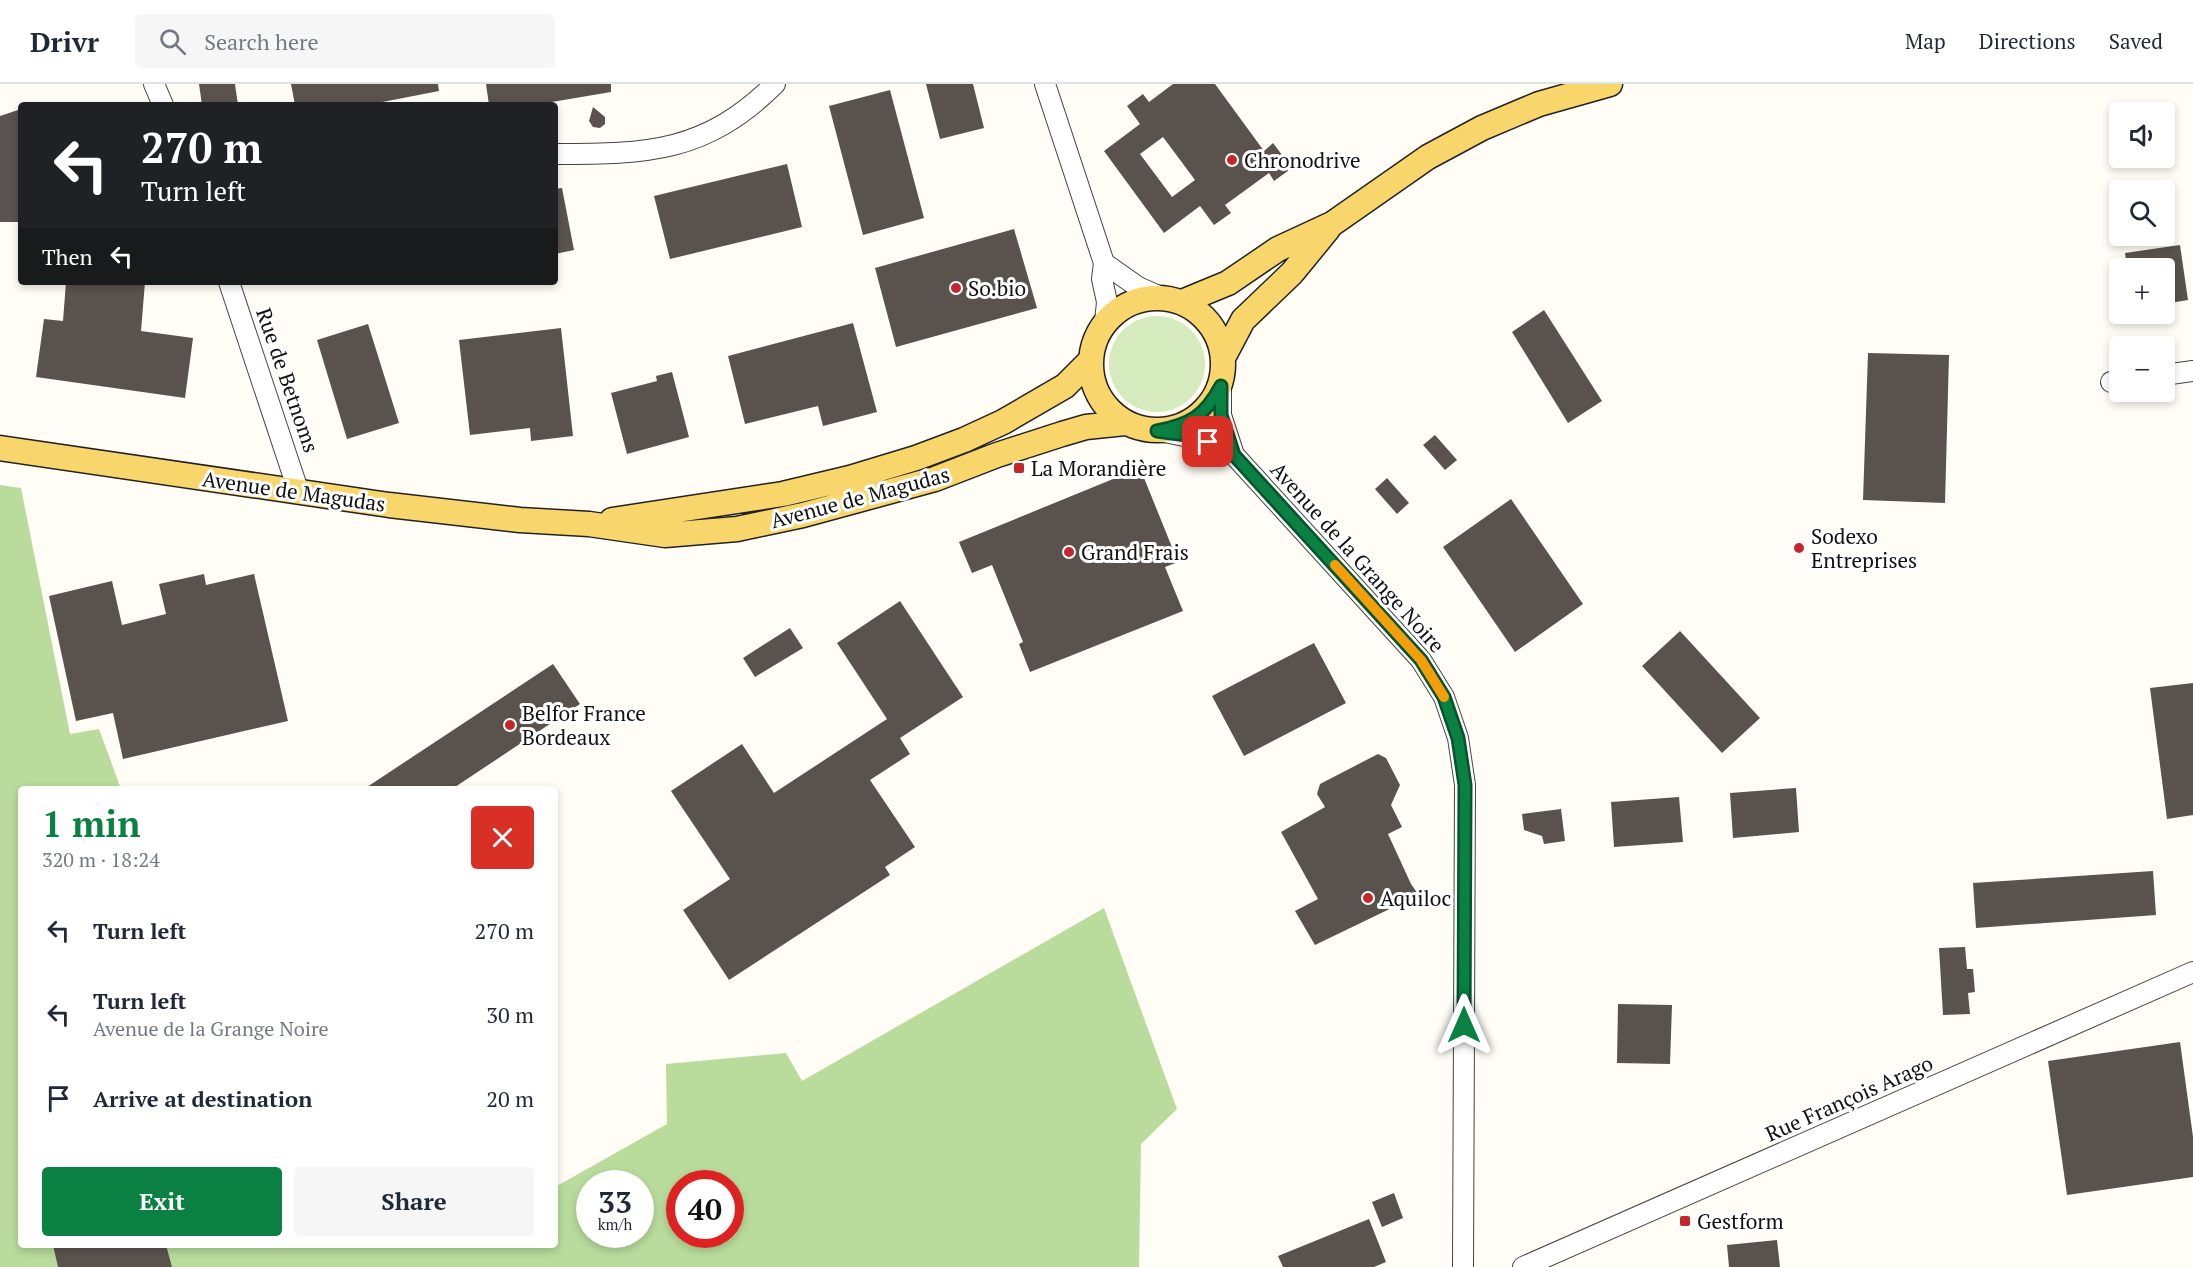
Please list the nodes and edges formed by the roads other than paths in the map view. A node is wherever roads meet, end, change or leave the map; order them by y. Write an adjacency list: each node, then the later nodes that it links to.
1 (154, 84): 5 (street)
2 (775, 84): 6 (street)
3 (1046, 84): 8 (street)
4 (1610, 84): 7 (main road)
5 (162, 102)
6 (558, 154)
7 (1332, 224): 10 (main road); 12 (main road)
8 (1104, 263): 10 (street); 11 (street)
9 (230, 285): 21 (street, Rue de Betnoms)
10 (1172, 299): 11 (main road); 12 (main road)
11 (1105, 322): 13 (main road)
12 (1224, 356): 16 (main road)
13 (1090, 360): 17 (main road); 22 (main road, Avenue de Magudas)
14 (2193, 371): 15 (street)
15 (2175, 373)
16 (1221, 386): 18 (main road); 20 (street, Avenue de la Grange Noire)
17 (1125, 423): 18 (main road); 22 (main road, Avenue de Magudas)
18 (1157, 431): 20 (street, Avenue de la Grange Noire)
19 (0, 448): 21 (main road, Avenue de Magudas)
20 (1234, 455): 24 (street, Avenue de la Grange Noire)
21 (299, 493): 22 (main road, Avenue de Magudas)
22 (589, 524)
23 (2193, 972): 25 (street, Rue François Arago)
24 (1463, 1267)
25 (1524, 1267)

